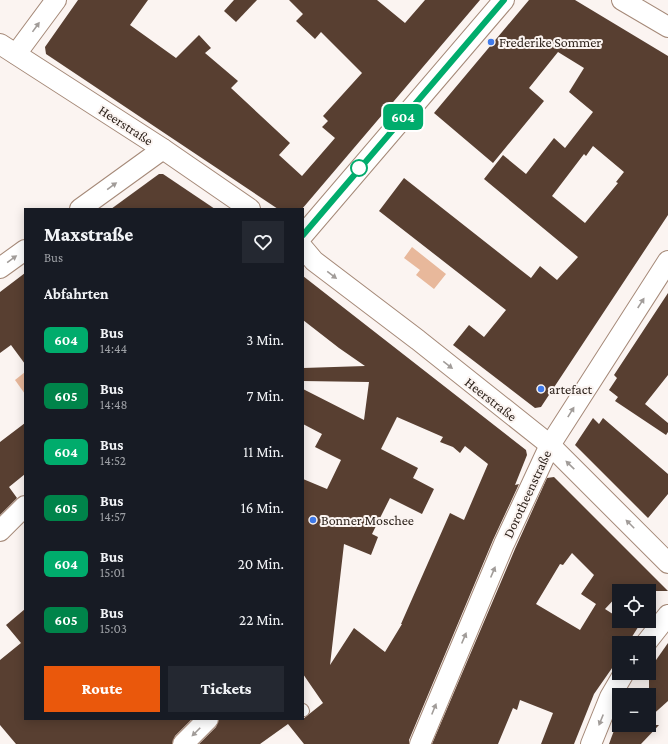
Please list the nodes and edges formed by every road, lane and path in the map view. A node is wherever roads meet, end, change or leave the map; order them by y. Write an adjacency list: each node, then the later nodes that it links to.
1 (56, 0): 5 (street, one-way to 1)
2 (504, 0): 9 (street)
3 (622, 0): 4 (street)
4 (668, 27)
5 (8, 49): 6 (street, Heerstraße)
6 (162, 149): 7 (street, one-way to 6); 8 (street, Heerstraße)
7 (81, 208)
8 (249, 208)
9 (304, 234)
10 (304, 249): 14 (street, Heerstraße, one-way to 14)
11 (24, 251): 13 (street, one-way to 11)
12 (668, 261): 14 (street, Dorotheenstraße, one-way to 12)
13 (0, 268)
14 (550, 445): 17 (street, Heerstraße, one-way to 14); 23 (street, Dorotheenstraße, one-way to 14)
15 (24, 507): 16 (street)
16 (0, 531)
17 (665, 550)
18 (668, 615): 19 (street)
19 (652, 636)
20 (620, 680): 24 (street, one-way to 24)
21 (207, 720): 22 (street, one-way to 22)
22 (183, 744)
23 (420, 744)
24 (591, 744)

